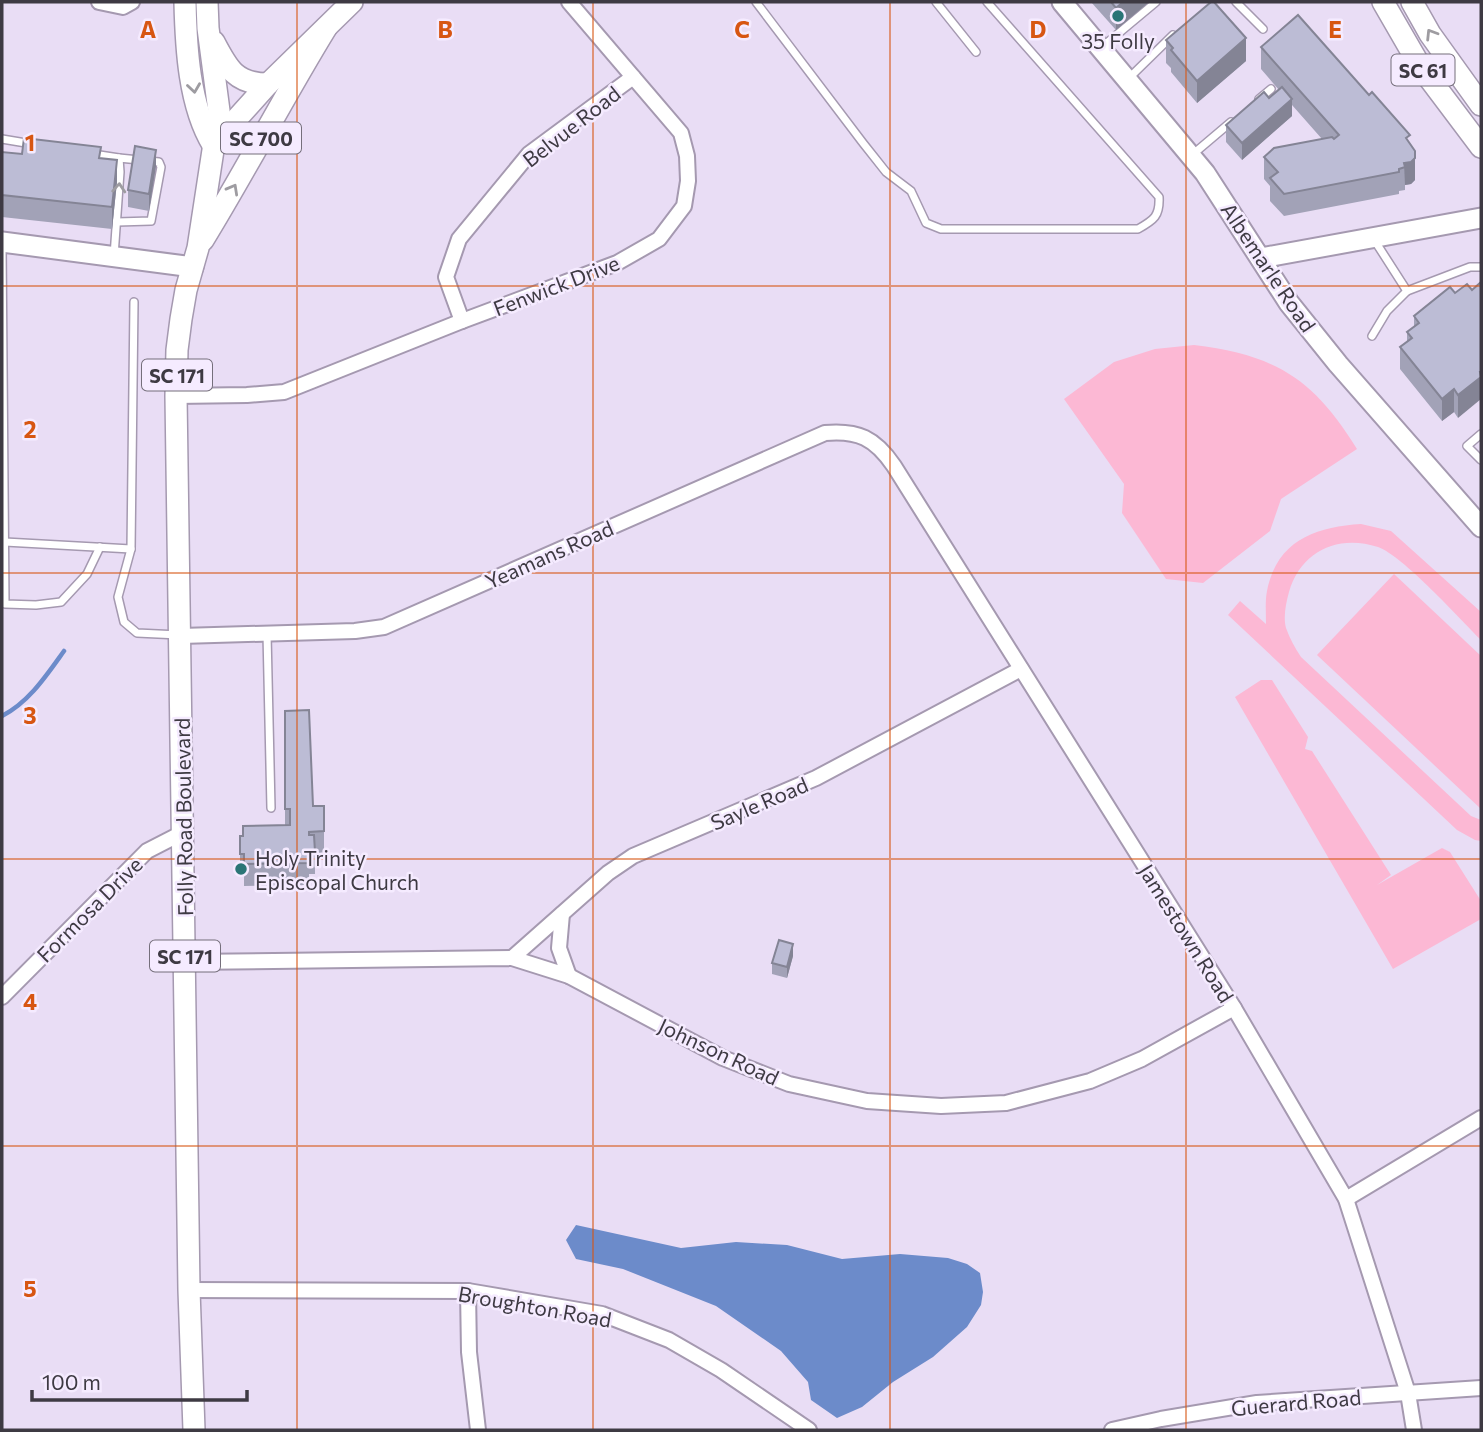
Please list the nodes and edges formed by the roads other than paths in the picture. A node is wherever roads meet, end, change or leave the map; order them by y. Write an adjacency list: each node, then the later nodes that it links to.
1 (99, 2): 14 (street)
2 (185, 2): 30 (main road, one-way to 30)
3 (207, 2): 15 (main road)
4 (352, 2): 16 (main road, Folly Road Boulevard / SC 700)
5 (569, 2): 21 (street, Fenwick Drive)
6 (756, 2): 13 (lane)
7 (936, 2): 20 (lane)
8 (1062, 2): 19 (street, Albemarle Road)
9 (1156, 2): 19 (lane)
10 (1236, 2): 18 (lane)
11 (1383, 2): 29 (main road, SC 61)
12 (1412, 2): 25 (main road, SC 61, one-way to 12)
13 (990, 3)
14 (127, 4)
15 (208, 28): 23 (main road); 30 (main road)
16 (326, 28): 23 (main road, Folly Road Boulevard / SC 700); 40 (main road, Folly Road Boulevard / SC 700, one-way to 16)
17 (1181, 29): 22 (lane)
18 (1263, 29)
19 (1102, 48): 22 (street, Albemarle Road)
20 (976, 52)
21 (633, 77): 45 (street, Belvue Road); 45 (street, Fenwick Drive)
22 (1128, 79): 33 (street, Albemarle Road)
23 (268, 84): 30 (main road, Folly Road Boulevard / SC 700)
24 (1271, 89): 26 (lane)
25 (1481, 105)
26 (1251, 106)
27 (1241, 114): 33 (lane)
28 (2, 139): 31 (lane)
29 (1476, 140)
30 (213, 145): 40 (main road, Folly Road Boulevard / SC 171)
31 (46, 146)
32 (84, 153): 34 (lane)
33 (1191, 155): 41 (street, Albemarle Road)
34 (119, 158): 36 (lane, one-way to 34); 36 (lane)
35 (1481, 218): 37 (street)
36 (117, 222): 39 (lane)
37 (1372, 238): 41 (street); 43 (lane)
38 (2, 243): 39 (street); 52 (lane)
39 (114, 256): 40 (street)
40 (195, 257): 47 (main road, Folly Road Boulevard / SC 171)
41 (1261, 258): 51 (street, Albemarle Road)
42 (1481, 267): 43 (lane)
43 (1407, 290): 46 (lane)
44 (134, 302): 54 (lane)
45 (461, 321): 47 (street, Fenwick Drive)
46 (1371, 336)
47 (176, 396): 56 (main road, Folly Road Boulevard / SC 171)
48 (1481, 434): 49 (lane)
49 (1481, 460)
50 (894, 466): 55 (street, Yeamans Road); 57 (street, Jamestown Road)
51 (1481, 527)
52 (5, 542): 53 (lane); 53 (lane)
53 (100, 547): 54 (lane)
54 (131, 549): 56 (lane)
55 (267, 634): 56 (street, Yeamans Road); 58 (lane)
56 (181, 636): 59 (main road, Folly Road Boulevard / SC 171)
57 (1021, 669): 60 (street, Sayle Road); 65 (street, Jamestown Road)
58 (271, 808)
59 (184, 832): 62 (main road, Folly Road Boulevard / SC 171); 64 (street, Formosa Drive)
60 (562, 914): 61 (street, Sayle Road); 63 (street)
61 (512, 958): 62 (street, Johnson Road); 63 (street, Johnson Road)
62 (185, 962): 69 (main road, Folly Road Boulevard / SC 171)
63 (569, 976): 65 (street, Johnson Road)
64 (2, 997)
65 (1234, 1008): 68 (street, Jamestown Road)
66 (1481, 1105): 67 (street)
67 (1478, 1119): 68 (street)
68 (1346, 1199): 72 (street, Jamestown Road)
69 (190, 1290): 70 (street, Broughton Road); 73 (main road, Folly Road Boulevard / SC 171)
70 (468, 1291): 74 (street); 75 (street, Broughton Road)
71 (1481, 1388): 72 (street, Guerard Road)
72 (1408, 1393): 76 (street, Guerard Road); 77 (street, Jamestown Road)
73 (194, 1430)
74 (478, 1430)
75 (809, 1430)
76 (1112, 1430)
77 (1414, 1430)

